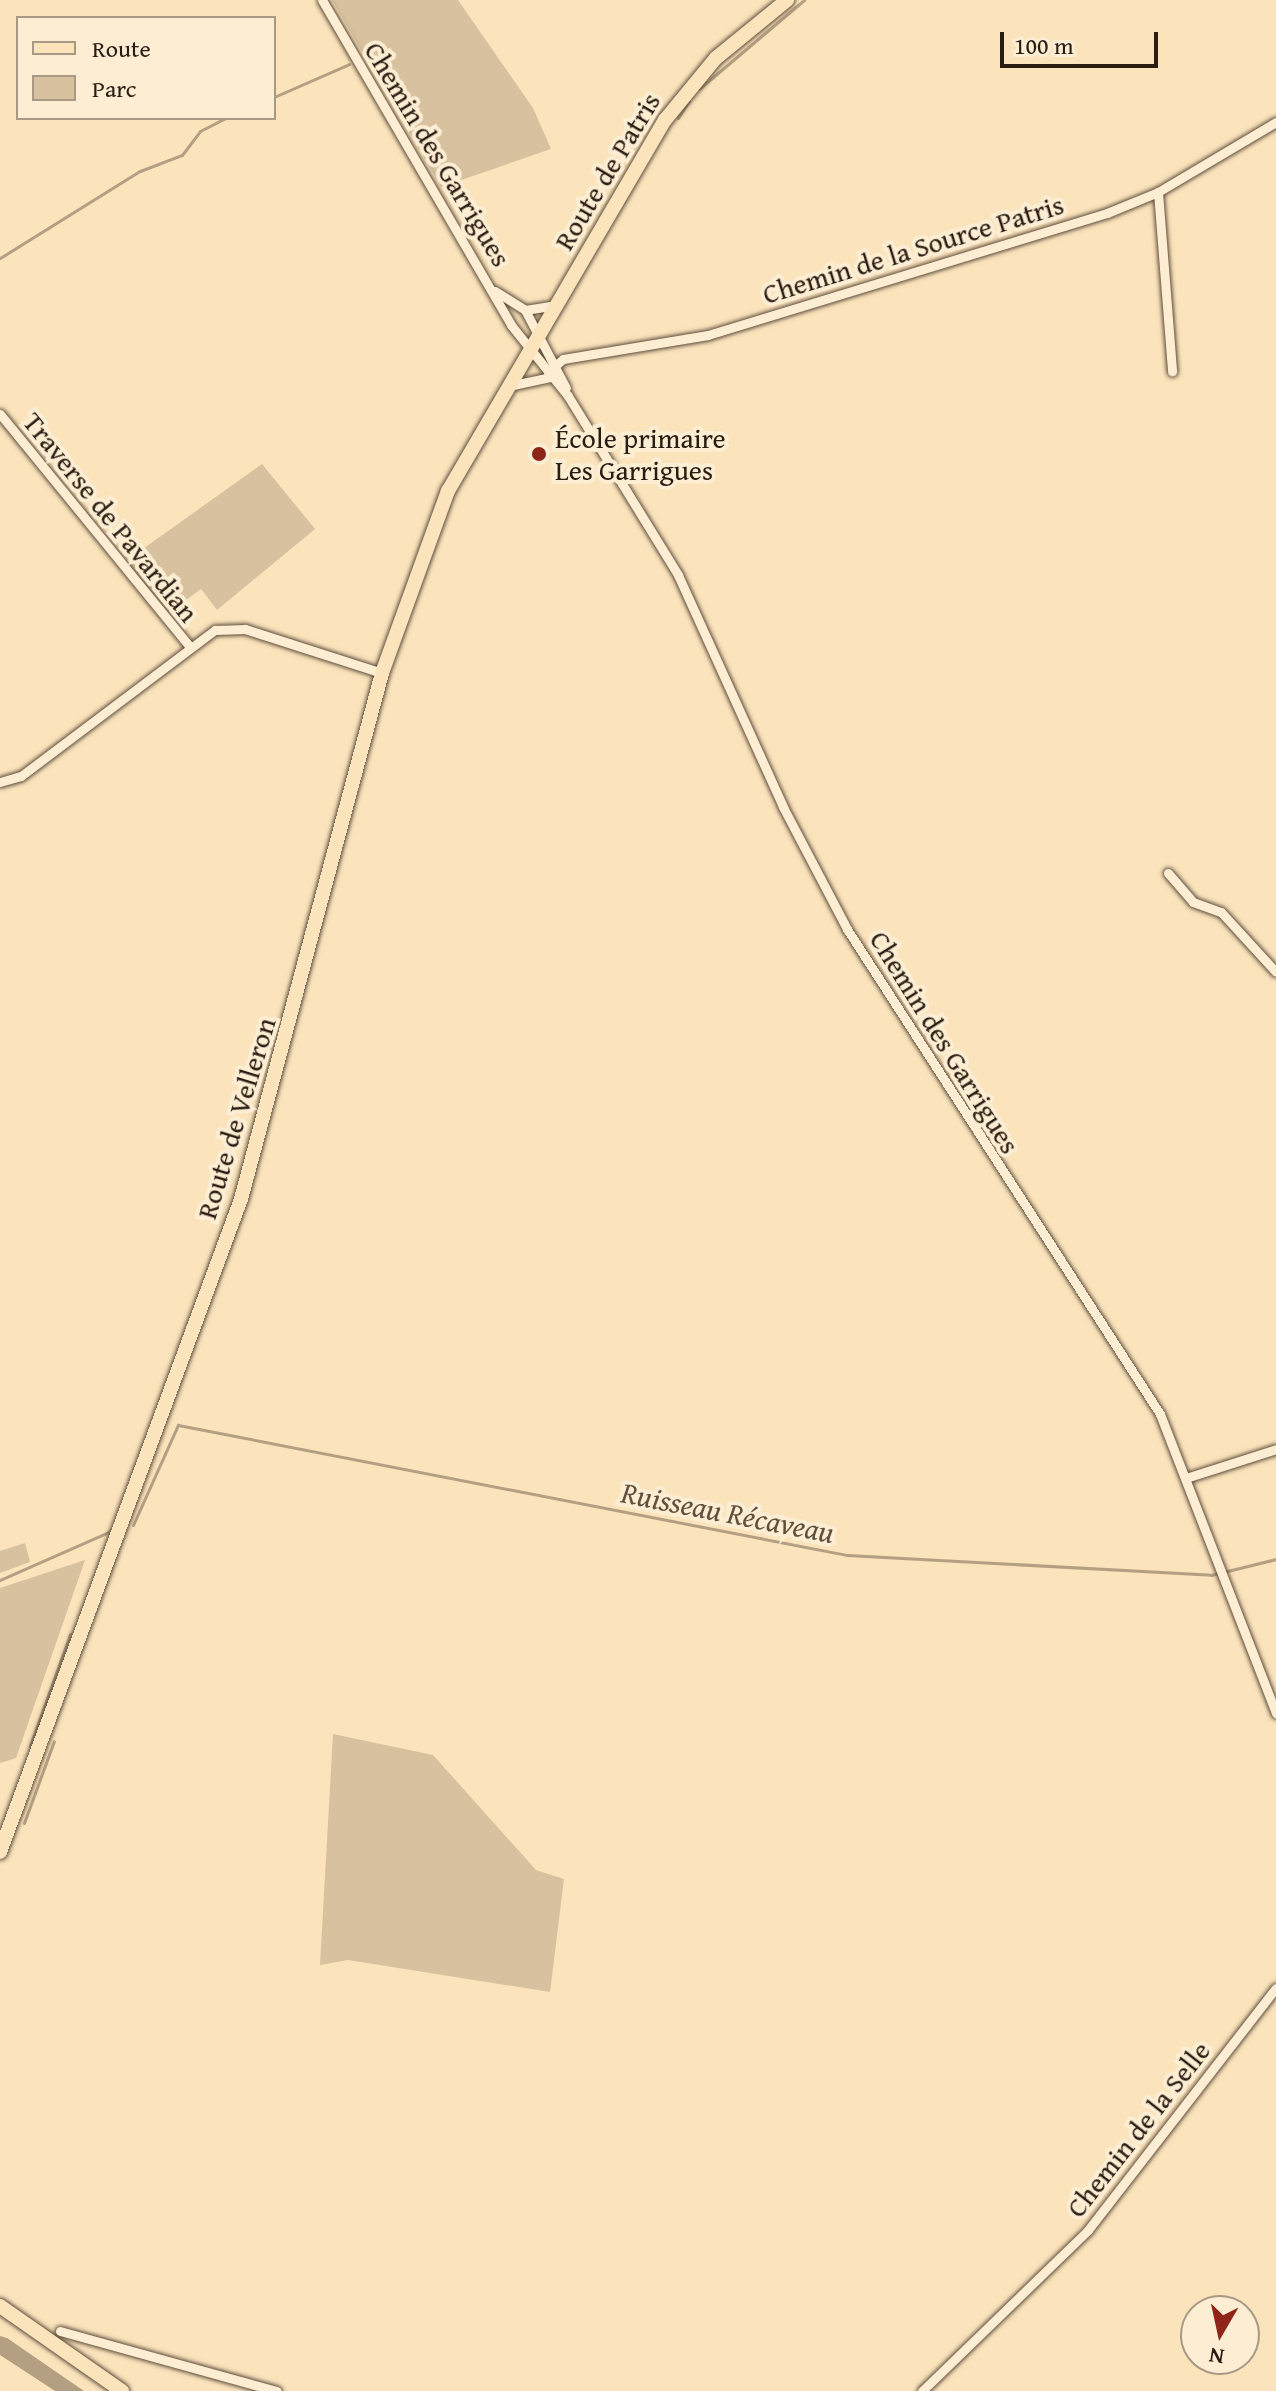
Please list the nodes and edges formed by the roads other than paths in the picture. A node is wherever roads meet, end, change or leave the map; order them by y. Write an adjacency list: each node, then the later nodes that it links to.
1 (322, 0): 5 (street, Chemin des Garrigues)
2 (787, 0): 6 (main road, Route de Patris)
3 (1276, 122): 4 (street, Chemin de la Source Patris)
4 (1158, 192): 10 (street, Chemin de la Source Patris); 11 (street)
5 (492, 289): 7 (street, Chemin des Garrigues); 9 (street, Chemin des Garrigues)
6 (557, 305): 7 (street); 8 (main road, Route de Patris)
7 (525, 310): 8 (street, Chemin des Garrigues)
8 (539, 332): 9 (main road, Route de Patris); 10 (street, Chemin des Garrigues)
9 (529, 348): 12 (street, Chemin des Garrigues); 13 (main road, Route de Patris)
10 (555, 362): 12 (street); 14 (street, Chemin des Garrigues)
11 (1172, 371)
12 (550, 374): 13 (street); 14 (street, Chemin des Garrigues)
13 (500, 394): 17 (main road, Route de Velleron)
14 (568, 396): 22 (street, Chemin des Garrigues)
15 (0, 414): 16 (street, Traverse de Pavardian)
16 (189, 646): 17 (street); 18 (street)
17 (382, 673): 24 (main road, Route de Velleron)
18 (0, 782)
19 (1168, 873): 20 (street)
20 (1276, 972)
21 (1276, 1449): 22 (street)
22 (1189, 1477): 23 (street, Chemin des Garrigues)
23 (1276, 1713)
24 (0, 1852)
25 (1276, 1988): 30 (street, Chemin de la Selle)
26 (0, 2306): 28 (main road)
27 (60, 2331): 29 (street)
28 (122, 2391)
29 (277, 2391)
30 (922, 2391)

